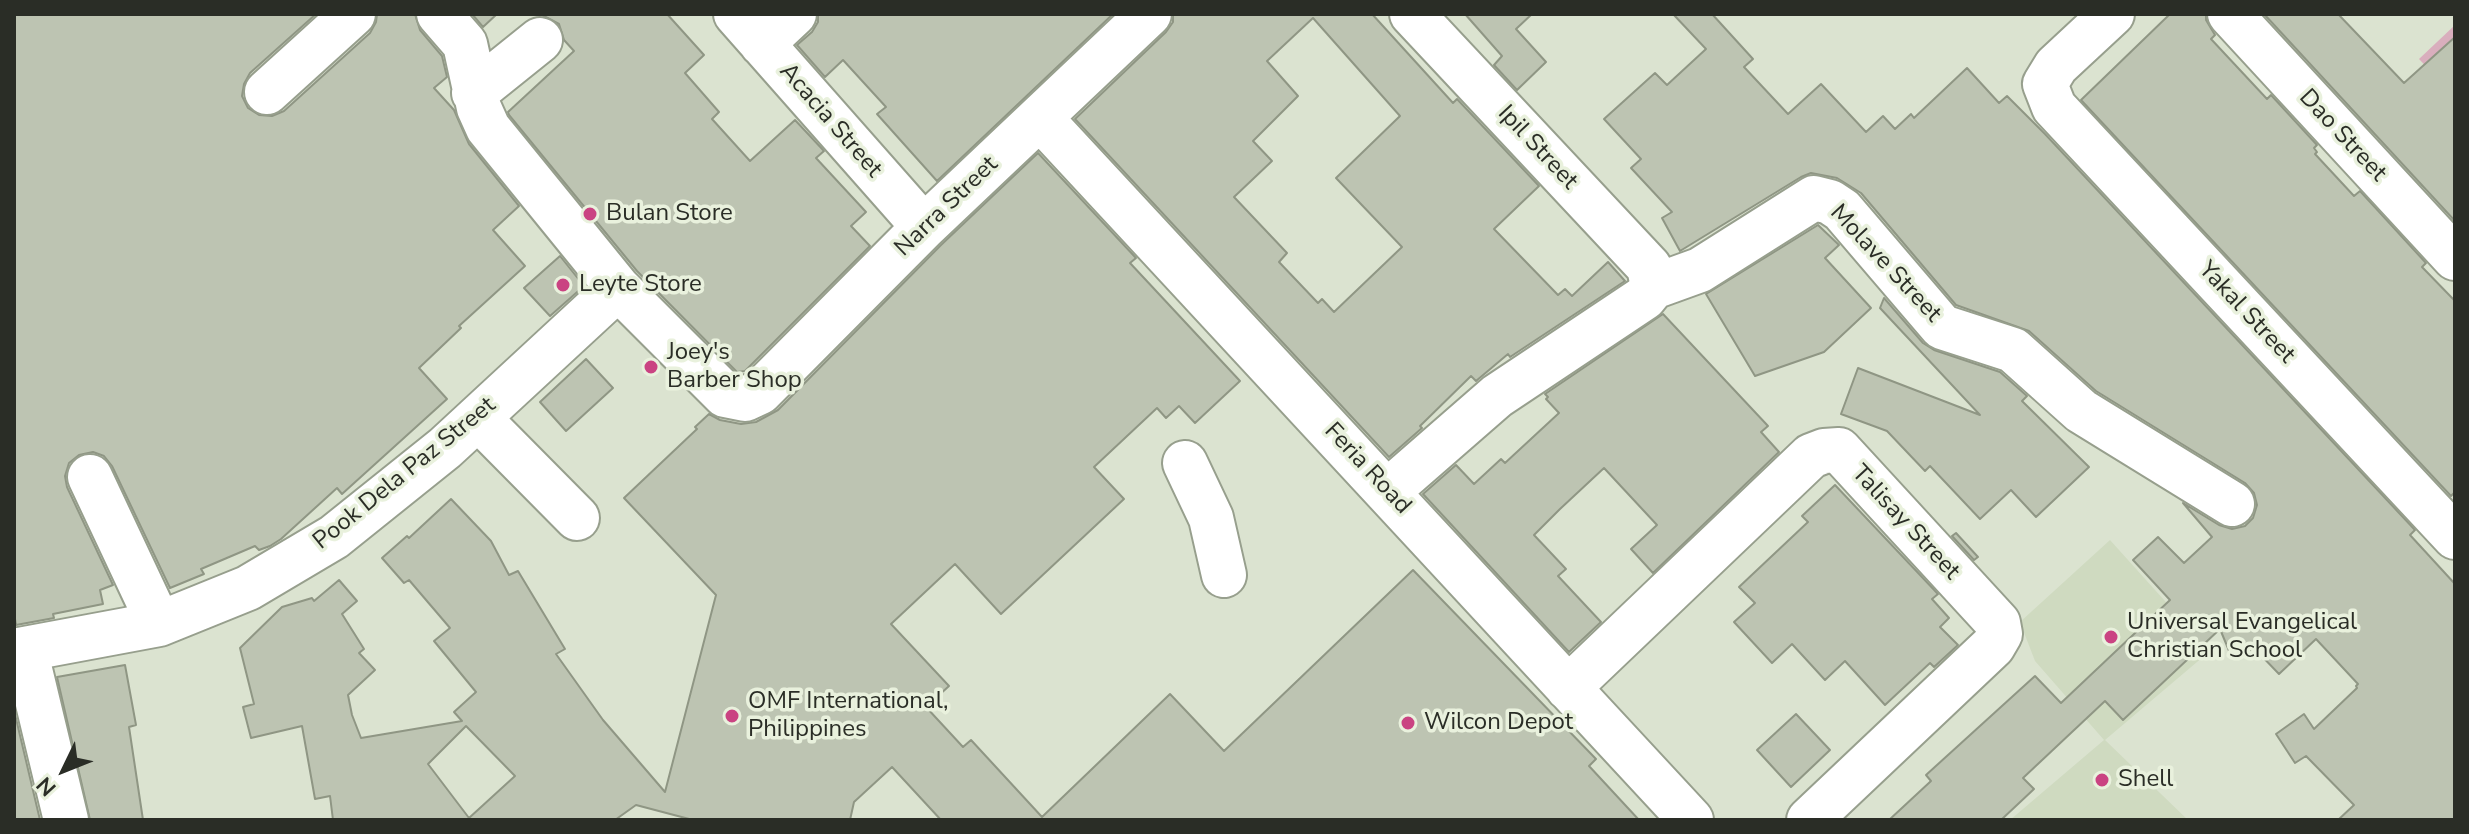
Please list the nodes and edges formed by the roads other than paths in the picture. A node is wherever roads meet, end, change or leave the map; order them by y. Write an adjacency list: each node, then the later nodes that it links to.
1 (353, 14): 10 (street)
2 (439, 14): 11 (street)
3 (794, 14): 8 (street)
4 (1149, 14): 12 (street, Narra Street)
5 (1412, 14): 15 (street, Ipil Street)
6 (2112, 14): 23 (street, Yakal Street)
7 (2230, 14): 14 (street, Dao Street)
8 (749, 29): 13 (street, Acacia Street)
9 (540, 40): 11 (street)
10 (267, 92)
11 (474, 93): 16 (street)
12 (1041, 119): 13 (street, Narra Street); 20 (street, Feria Road)
13 (924, 227): 16 (street, Narra Street)
14 (2455, 258)
15 (1653, 287): 20 (street, Molave Street); 21 (street, Molave Street)
16 (618, 288): 17 (street, Pook Dela Paz Street)
17 (478, 418): 22 (street); 25 (street, Pook Dela Paz Street)
18 (1185, 463): 24 (street)
19 (90, 477): 25 (street)
20 (1388, 491): 27 (street, Feria Road)
21 (2232, 504)
22 (577, 518)
23 (2455, 537)
24 (1224, 575)
25 (159, 624): 26 (street, Pook Dela Paz Street)
26 (20, 650): 28 (street)
27 (1568, 688): 29 (street, Feria Road); 30 (street, Talisay Street)
28 (66, 820)
29 (1691, 820)
30 (1809, 820)

